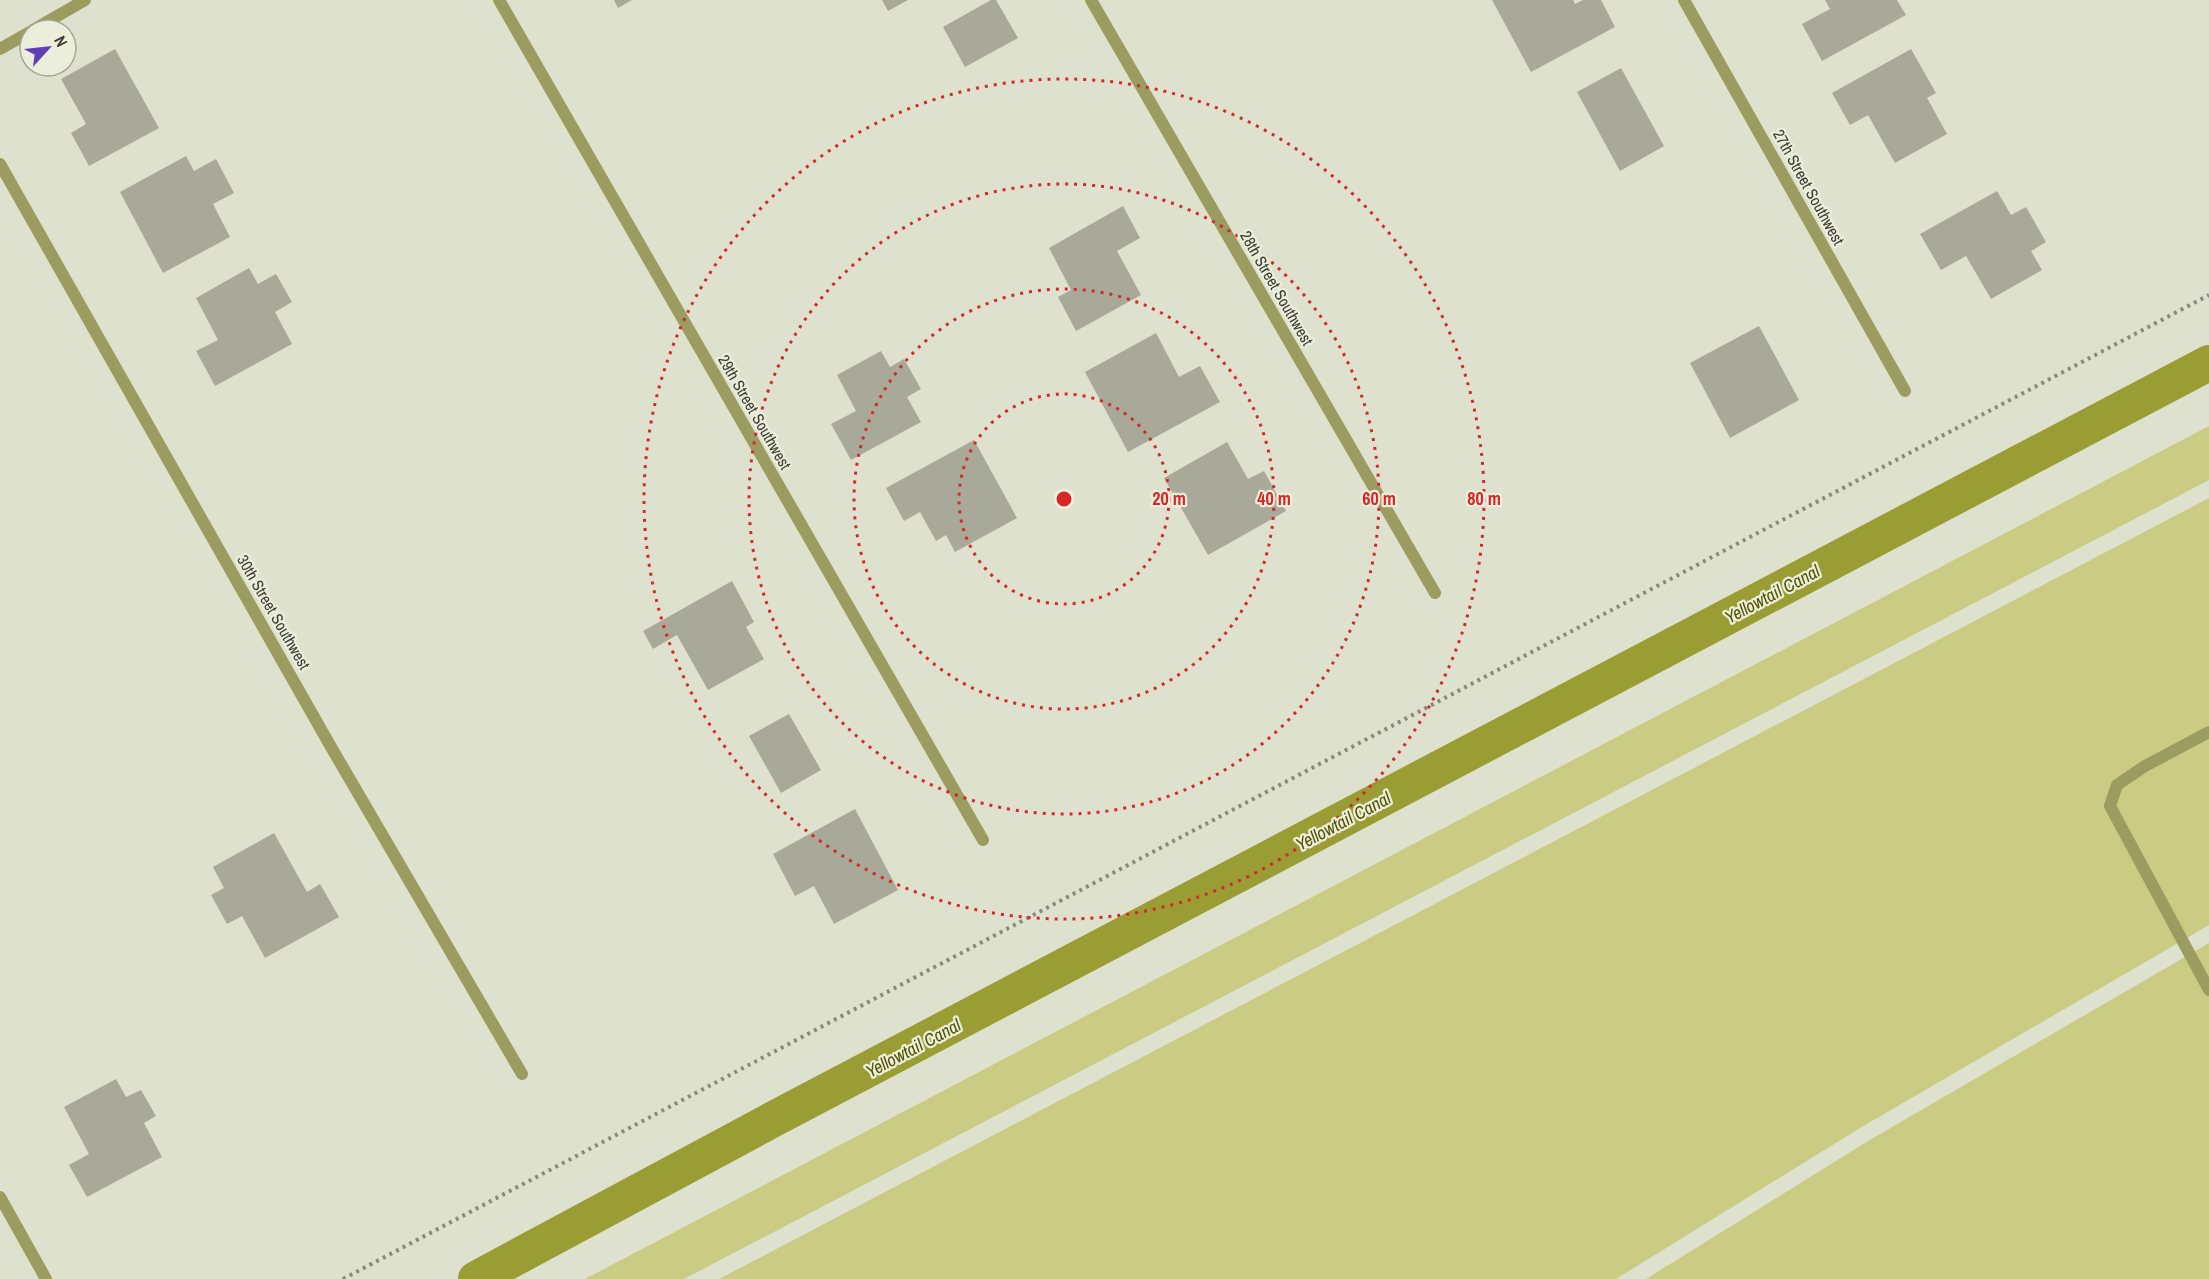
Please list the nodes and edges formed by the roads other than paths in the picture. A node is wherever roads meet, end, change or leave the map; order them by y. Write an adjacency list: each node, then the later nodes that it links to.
1 (85, 0): 5 (street)
2 (499, 0): 12 (street, 29th Street Southwest)
3 (1091, 0): 10 (street, 28th Street Southwest)
4 (1684, 0): 9 (street, 27th Street Southwest)
5 (54, 18)
6 (18, 39): 7 (street)
7 (0, 49)
8 (0, 165): 14 (street, 30th Street Southwest)
9 (1905, 391)
10 (1435, 593)
11 (2209, 732): 13 (street)
12 (983, 840)
13 (2209, 990)
14 (522, 1074)
15 (0, 1197): 16 (street)
16 (45, 1279)

